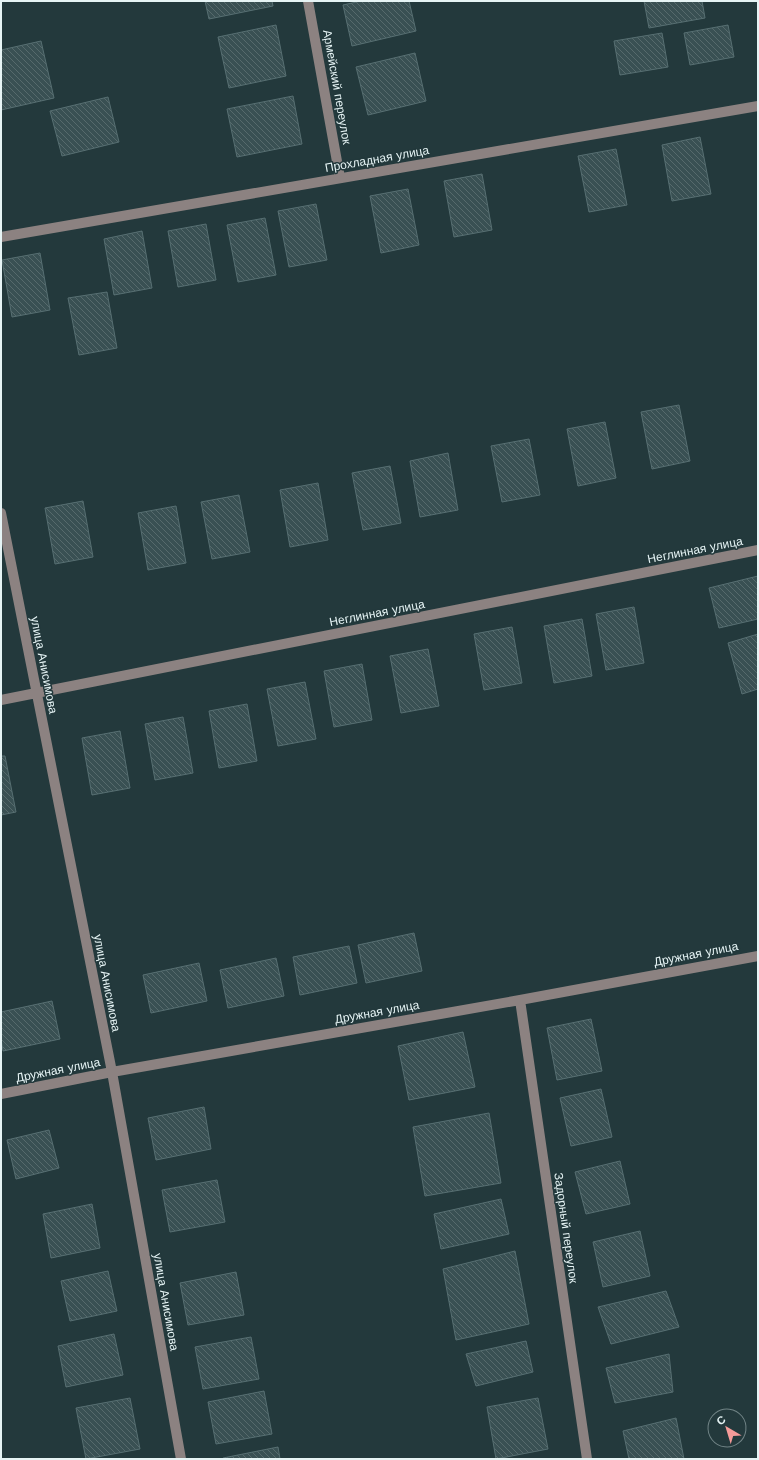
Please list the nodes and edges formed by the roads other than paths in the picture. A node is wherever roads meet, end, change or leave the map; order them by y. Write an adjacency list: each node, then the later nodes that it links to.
1 (308, 1): 3 (street, Армейский переулок)
2 (758, 106): 3 (street, Прохладная улица)
3 (340, 178): 4 (street, Прохладная улица)
4 (1, 237)
5 (1, 513): 7 (street, улица Анисимова)
6 (758, 550): 7 (street, Неглинная улица)
7 (36, 694): 8 (street, Неглинная улица); 11 (street, улица Анисимова)
8 (1, 700)
9 (758, 956): 10 (street, Дружная улица)
10 (520, 1000): 11 (street, Дружная улица); 14 (street, Задорный переулок)
11 (112, 1072): 12 (street, Дружная улица); 13 (street, улица Анисимова)
12 (1, 1094)
13 (181, 1459)
14 (587, 1459)

